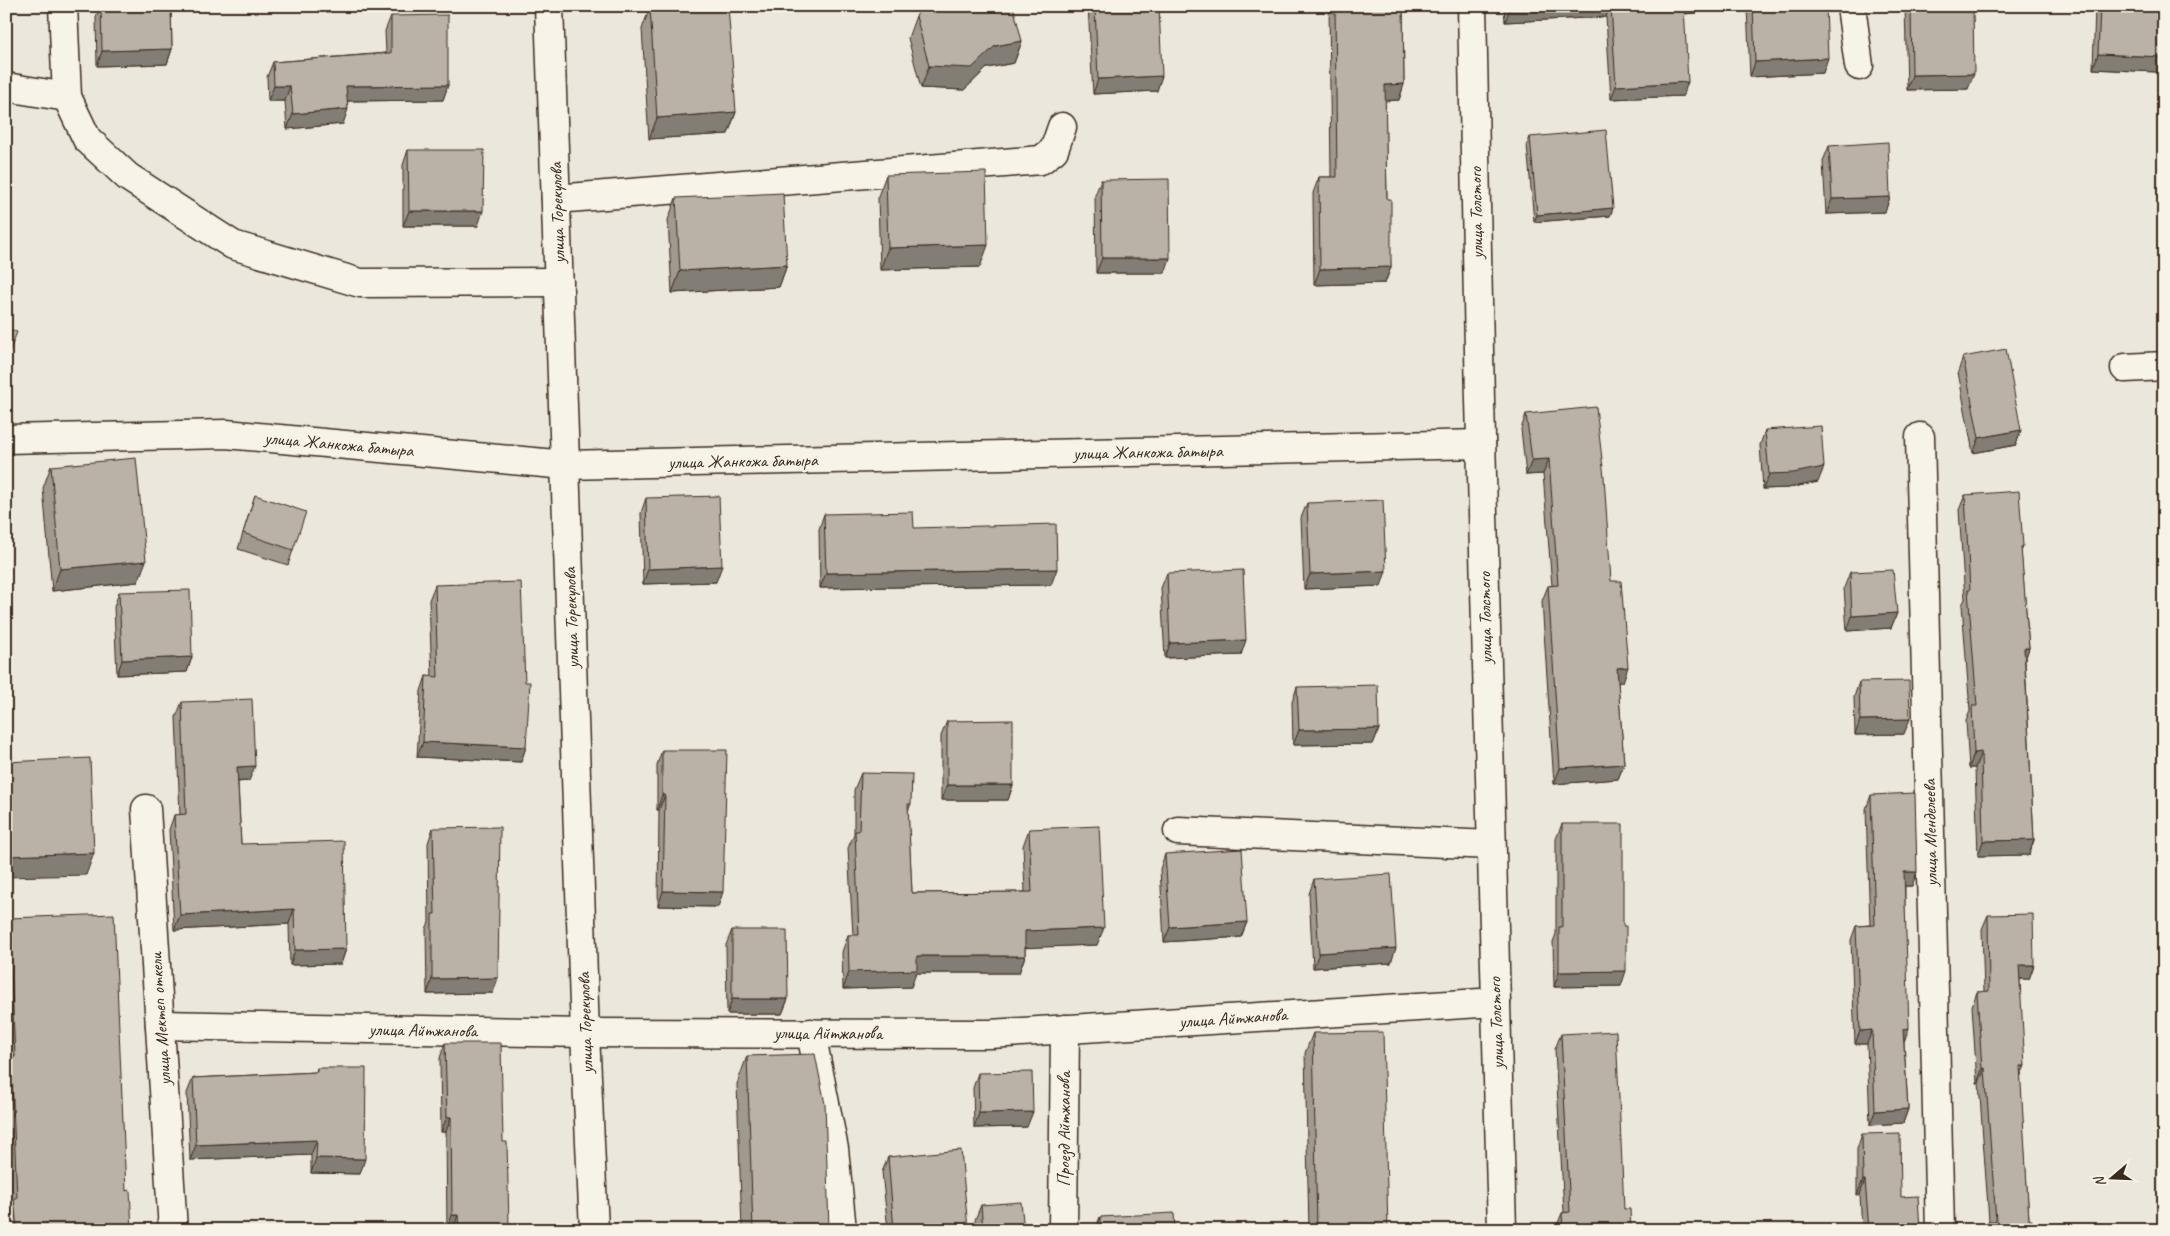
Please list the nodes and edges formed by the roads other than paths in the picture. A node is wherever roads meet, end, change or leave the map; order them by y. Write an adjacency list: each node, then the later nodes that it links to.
1 (63, 6): 7 (street)
2 (549, 6): 9 (street, улица Торекулова)
3 (1472, 6): 15 (street, улица Толстого)
4 (1851, 6): 5 (street)
5 (1859, 66)
6 (6, 87): 7 (street)
7 (67, 97): 10 (street)
8 (1062, 127): 9 (street)
9 (556, 199): 10 (street, улица Торекулова)
10 (560, 282): 16 (street, улица Торекулова)
11 (2164, 366): 12 (street)
12 (2125, 368)
13 (1920, 437): 30 (street, улица Менделеева)
14 (6, 438): 16 (street, улица Жанкожа батыра)
15 (1481, 444): 16 (street, улица Жанкожа батыра); 19 (street, улица Толстого)
16 (566, 466): 23 (street, улица Торекулова)
17 (146, 809): 21 (street, улица Мектеп откели)
18 (1178, 831): 19 (street)
19 (1491, 845): 20 (street, улица Толстого)
20 (1496, 1002): 22 (street, улица Айтжанова); 29 (street, улица Толстого)
21 (160, 1025): 23 (street, улица Айтжанова); 25 (street, улица Мектеп откели)
22 (1065, 1029): 24 (street, улица Айтжанова); 28 (street, Проезд Айтжанова)
23 (585, 1033): 24 (street, улица Айтжанова); 26 (street, улица Торекулова)
24 (811, 1033): 27 (street)
25 (173, 1230)
26 (594, 1230)
27 (842, 1230)
28 (1063, 1230)
29 (1502, 1230)
30 (1940, 1230)

